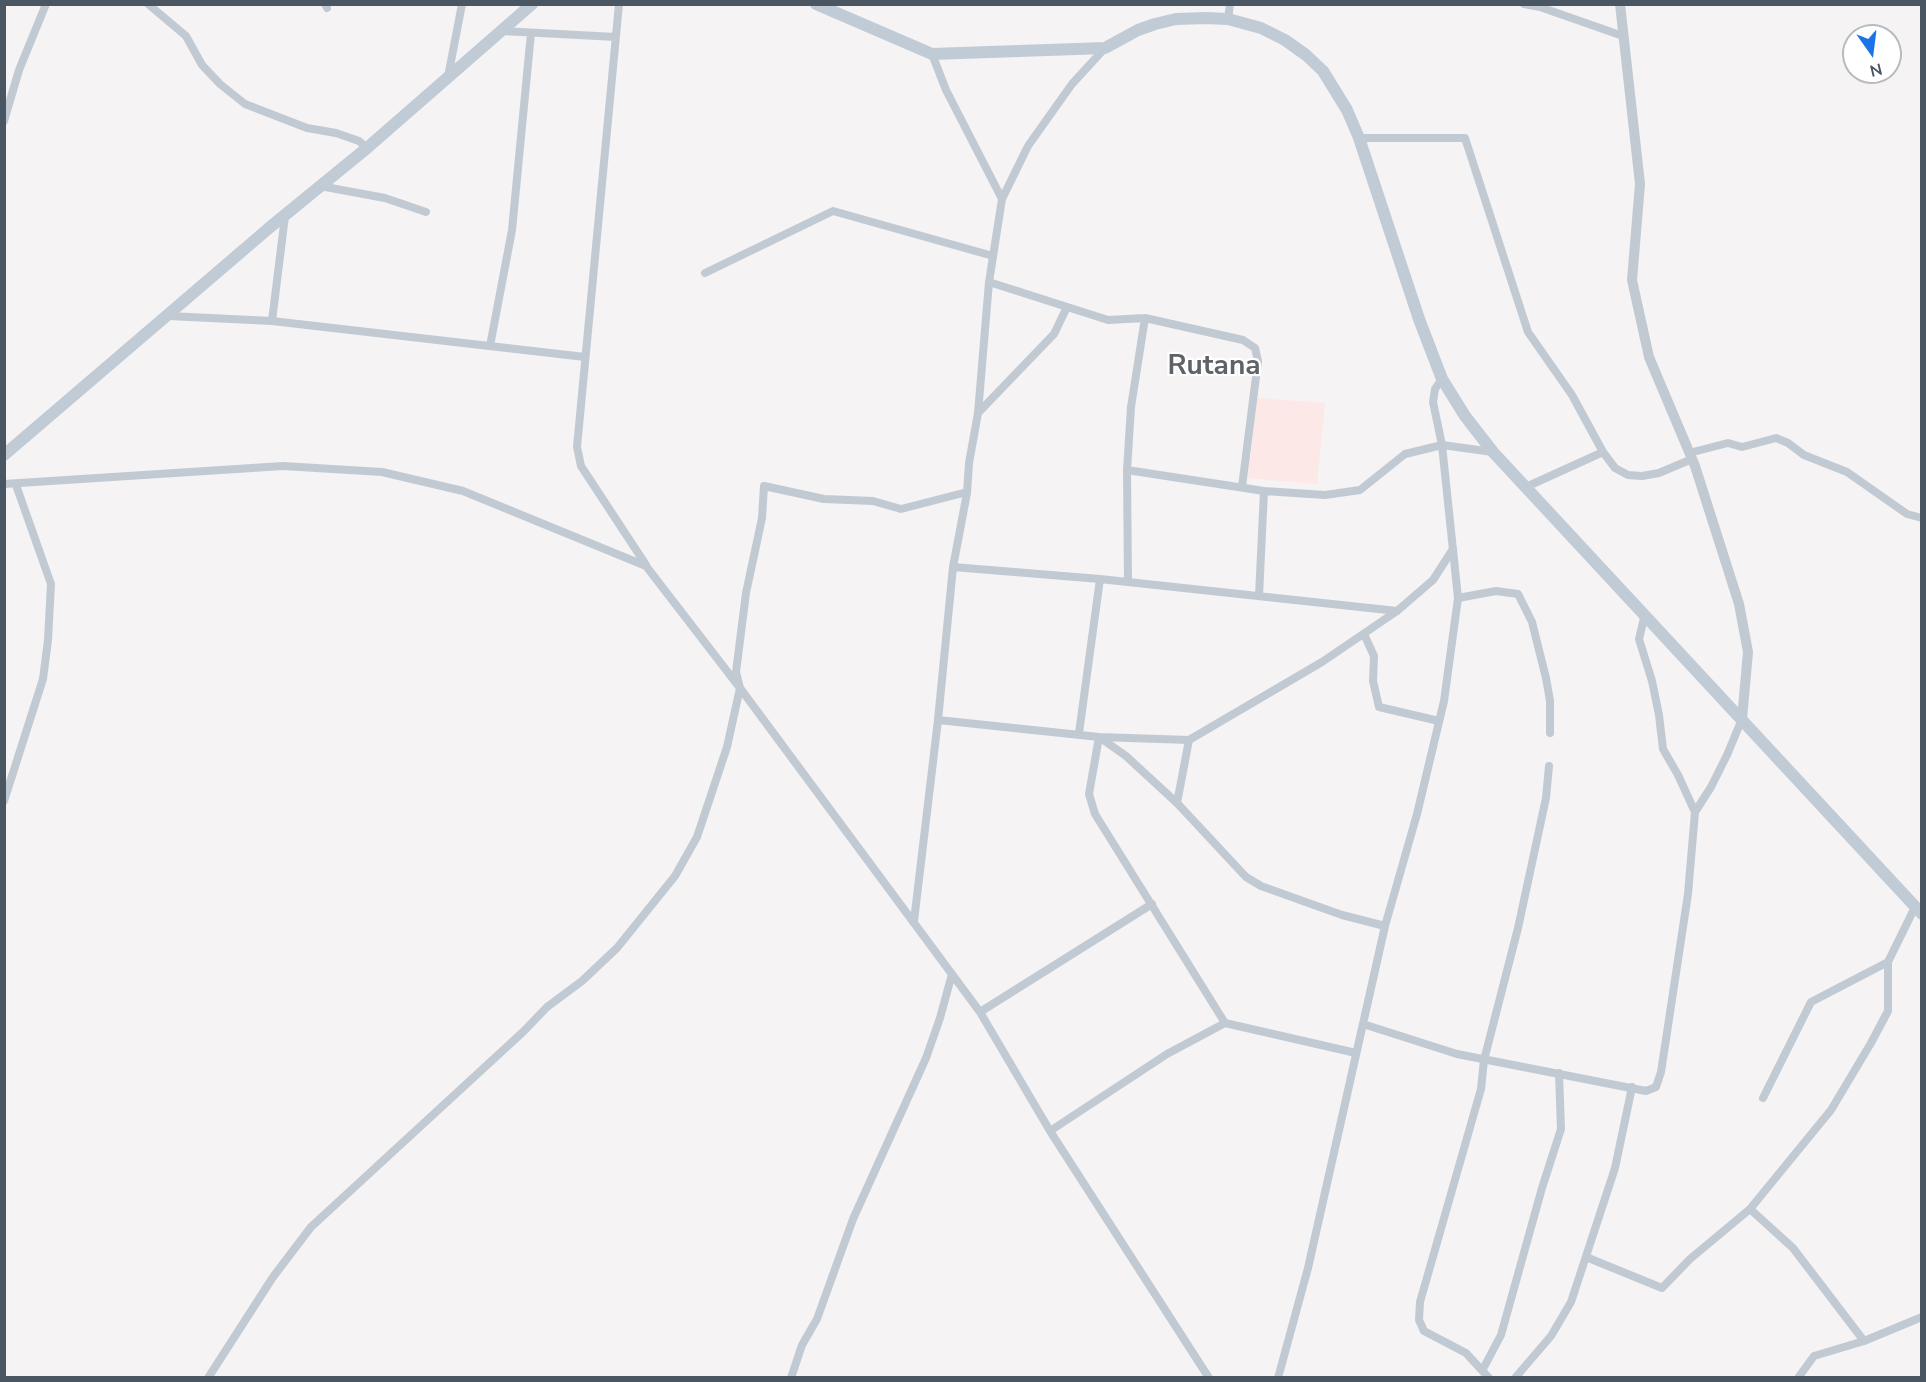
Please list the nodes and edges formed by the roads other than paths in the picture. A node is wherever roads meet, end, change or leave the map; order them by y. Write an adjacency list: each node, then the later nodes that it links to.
1 (46, 4): 18 (street)
2 (148, 4): 20 (street)
3 (462, 4): 17 (street)
4 (532, 4): 11 (main road)
5 (619, 4): 13 (street)
6 (816, 4): 16 (main road)
7 (1230, 4): 10 (street)
8 (1524, 4): 14 (street)
9 (1620, 4): 14 (street)
10 (1228, 19): 15 (main road); 19 (main road)
11 (502, 32): 12 (street); 17 (main road)
12 (531, 33): 13 (street); 32 (street)
13 (616, 36): 33 (street)
14 (1623, 36): 40 (street)
15 (1106, 48): 16 (main road); 22 (street)
16 (932, 54): 22 (street)
17 (448, 77): 20 (main road)
18 (4, 121)
19 (1359, 138): 34 (main road); 38 (street)
20 (366, 148): 21 (main road)
21 (320, 186): 23 (street); 24 (main road)
22 (1002, 200): 25 (street)
23 (426, 212)
24 (285, 216): 29 (main road); 31 (street)
25 (993, 256): 26 (street); 27 (street)
26 (705, 273)
27 (989, 282): 28 (street); 35 (street)
28 (1067, 307): 30 (street); 35 (street)
29 (168, 316): 31 (street); 39 (main road)
30 (1144, 318): 41 (street); 44 (street)
31 (272, 321): 32 (street)
32 (490, 346): 33 (street)
33 (585, 357): 50 (street)
34 (1442, 379): 36 (street); 37 (main road)
35 (978, 413): 47 (street)
36 (1442, 445): 37 (street); 46 (street); 49 (street)
37 (1493, 452): 45 (main road)
38 (1603, 452): 40 (street); 45 (street)
39 (4, 455)
40 (1690, 456): 48 (street); 60 (street)
41 (1127, 470): 44 (street); 53 (street)
42 (4, 484): 43 (street)
43 (16, 485): 50 (street); 68 (street)
44 (1242, 487): 46 (street)
45 (1526, 487): 57 (main road)
46 (1264, 491): 54 (street)
47 (967, 492): 51 (street); 59 (street)
48 (1922, 518)
49 (1454, 549): 55 (street); 56 (street)
50 (646, 566): 59 (street)
51 (953, 567): 52 (street); 61 (street)
52 (1100, 579): 53 (street); 63 (street)
53 (1128, 582): 54 (street)
54 (1259, 597): 56 (street)
55 (1458, 598): 62 (street); 64 (street)
56 (1396, 611): 58 (street)
57 (1645, 614): 60 (main road); 70 (street)
58 (1364, 633): 62 (street); 66 (street)
59 (740, 688): 73 (street); 91 (street)
60 (1742, 719): 70 (street); 72 (main road)
61 (938, 720): 63 (street); 73 (street)
62 (1439, 721): 74 (street)
63 (1079, 734): 65 (street)
64 (1550, 734)
65 (1099, 737): 66 (street); 69 (street); 71 (street)
66 (1189, 740): 69 (street)
67 (1549, 766): 81 (street)
68 (4, 801)
69 (1178, 803): 74 (street)
70 (1695, 812): 83 (street)
71 (1152, 904): 77 (street); 78 (street)
72 (1918, 910): 75 (street)
73 (914, 921): 76 (street)
74 (1384, 926): 79 (street)
75 (1888, 962): 84 (street); 86 (street)
76 (952, 974): 77 (street); 92 (street)
77 (980, 1012): 85 (street)
78 (1225, 1023): 80 (street); 85 (street)
79 (1363, 1024): 80 (street); 81 (street)
80 (1356, 1053): 94 (street)
81 (1484, 1059): 82 (street); 90 (street)
82 (1559, 1073): 83 (street); 90 (street)
83 (1632, 1088): 87 (street)
84 (1763, 1098)
85 (1050, 1131): 93 (street)
86 (1750, 1209): 87 (street); 89 (street)
87 (1586, 1257): 96 (street)
88 (1922, 1317): 89 (street)
89 (1864, 1341): 97 (street)
90 (1483, 1369): 95 (street)
91 (208, 1377)
92 (791, 1377)
93 (1209, 1377)
94 (1278, 1377)
95 (1489, 1377)
96 (1515, 1377)
97 (1798, 1377)

